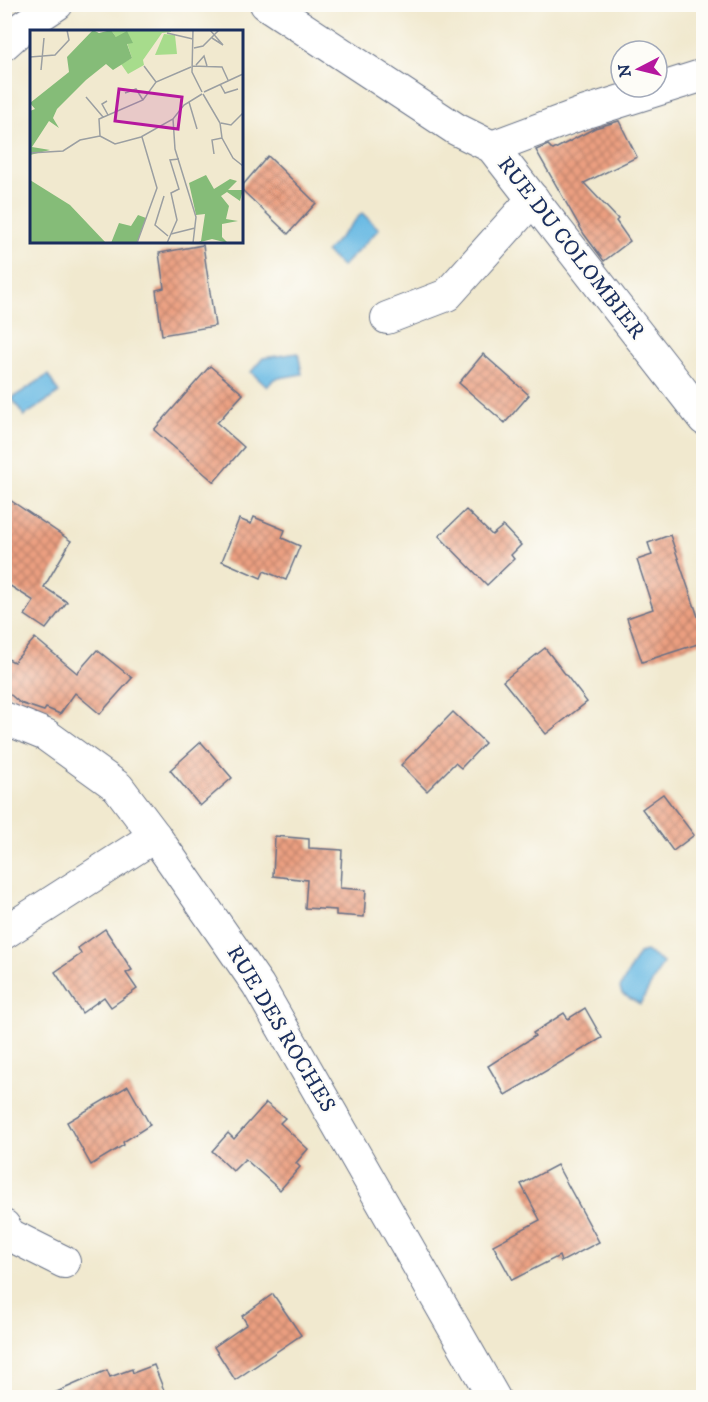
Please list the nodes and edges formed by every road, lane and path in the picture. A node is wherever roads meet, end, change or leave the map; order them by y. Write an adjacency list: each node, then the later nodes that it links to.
1 (57, 4): 3 (street)
2 (266, 4): 5 (street, RUE DU COLOMBIER)
3 (4, 44)
4 (704, 75): 5 (street)
5 (492, 147): 6 (street, RUE DU COLOMBIER)
6 (533, 200): 7 (street); 8 (street, RUE DU COLOMBIER)
7 (387, 318)
8 (704, 418)
9 (4, 718): 10 (street, RUE DES ROCHES)
10 (156, 836): 11 (street); 14 (street, RUE DES ROCHES)
11 (4, 933)
12 (4, 1226): 13 (street)
13 (64, 1262)
14 (494, 1398)

